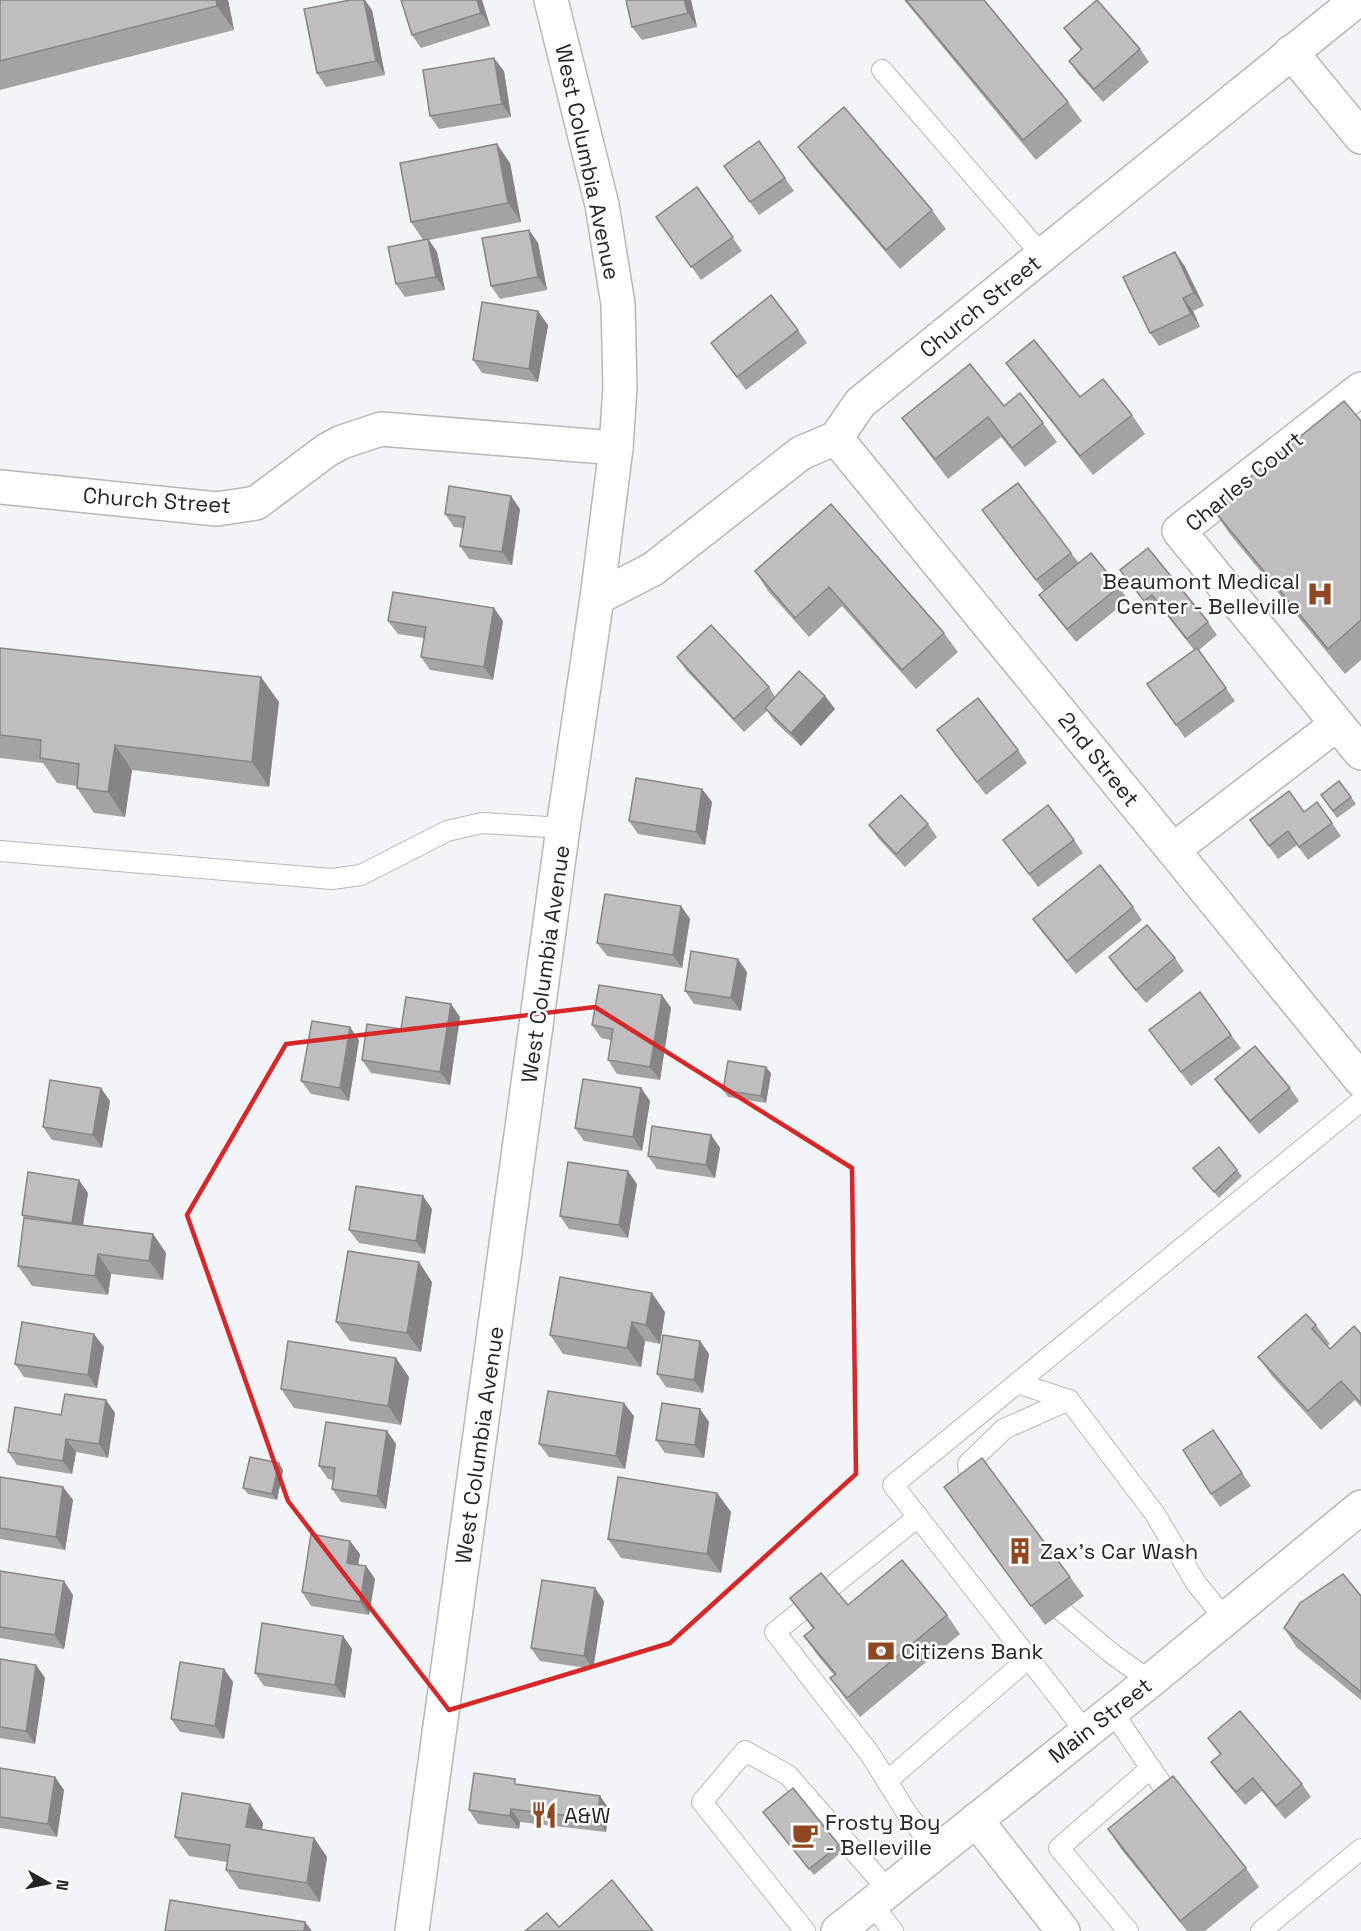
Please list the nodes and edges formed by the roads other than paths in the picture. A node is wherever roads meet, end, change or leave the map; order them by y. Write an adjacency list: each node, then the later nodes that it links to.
1 (551, 0): 9 (street, West Columbia Avenue)
2 (1356, 0): 3 (street, Church Street)
3 (1291, 52): 5 (street); 6 (street, Church Street)
4 (882, 70): 6 (lane)
5 (1361, 137)
6 (1042, 255): 8 (street, Church Street)
7 (1361, 389): 12 (street, Charles Court)
8 (836, 438): 11 (street); 15 (street, 2nd Street)
9 (616, 448): 10 (street, Church Street); 11 (street, West Columbia Avenue)
10 (0, 487)
11 (597, 598): 14 (street, West Columbia Avenue)
12 (1337, 724): 13 (street, Charles Court); 15 (street)
13 (1361, 753)
14 (563, 828): 16 (lane); 37 (street, West Columbia Avenue)
15 (1173, 850): 17 (street, 2nd Street)
16 (0, 851)
17 (1361, 1080)
18 (1361, 1101): 19 (lane)
19 (1017, 1383): 20 (lane); 23 (lane)
20 (1069, 1400): 21 (lane); 25 (lane)
21 (972, 1495)
22 (1361, 1507): 25 (street, Main Street)
23 (918, 1517): 26 (lane); 31 (lane)
24 (1063, 1612): 27 (lane)
25 (1225, 1619): 27 (street, Main Street)
26 (1029, 1658): 29 (lane); 31 (lane)
27 (1150, 1681): 28 (street, Main Street)
28 (1112, 1711): 29 (street, Main Street); 30 (lane)
29 (1086, 1732): 33 (street, Main Street)
30 (1151, 1768): 32 (lane); 42 (lane)
31 (886, 1781): 35 (lane)
32 (1176, 1804)
33 (976, 1820): 35 (street, Main Street); 41 (street)
34 (1361, 1849): 43 (lane)
35 (937, 1851): 36 (street, Main Street)
36 (879, 1897): 38 (lane); 39 (street, Main Street); 40 (lane)
37 (412, 1931)
38 (805, 1931)
39 (838, 1931)
40 (892, 1931)
41 (1064, 1931)
42 (1128, 1931)
43 (1261, 1931)

